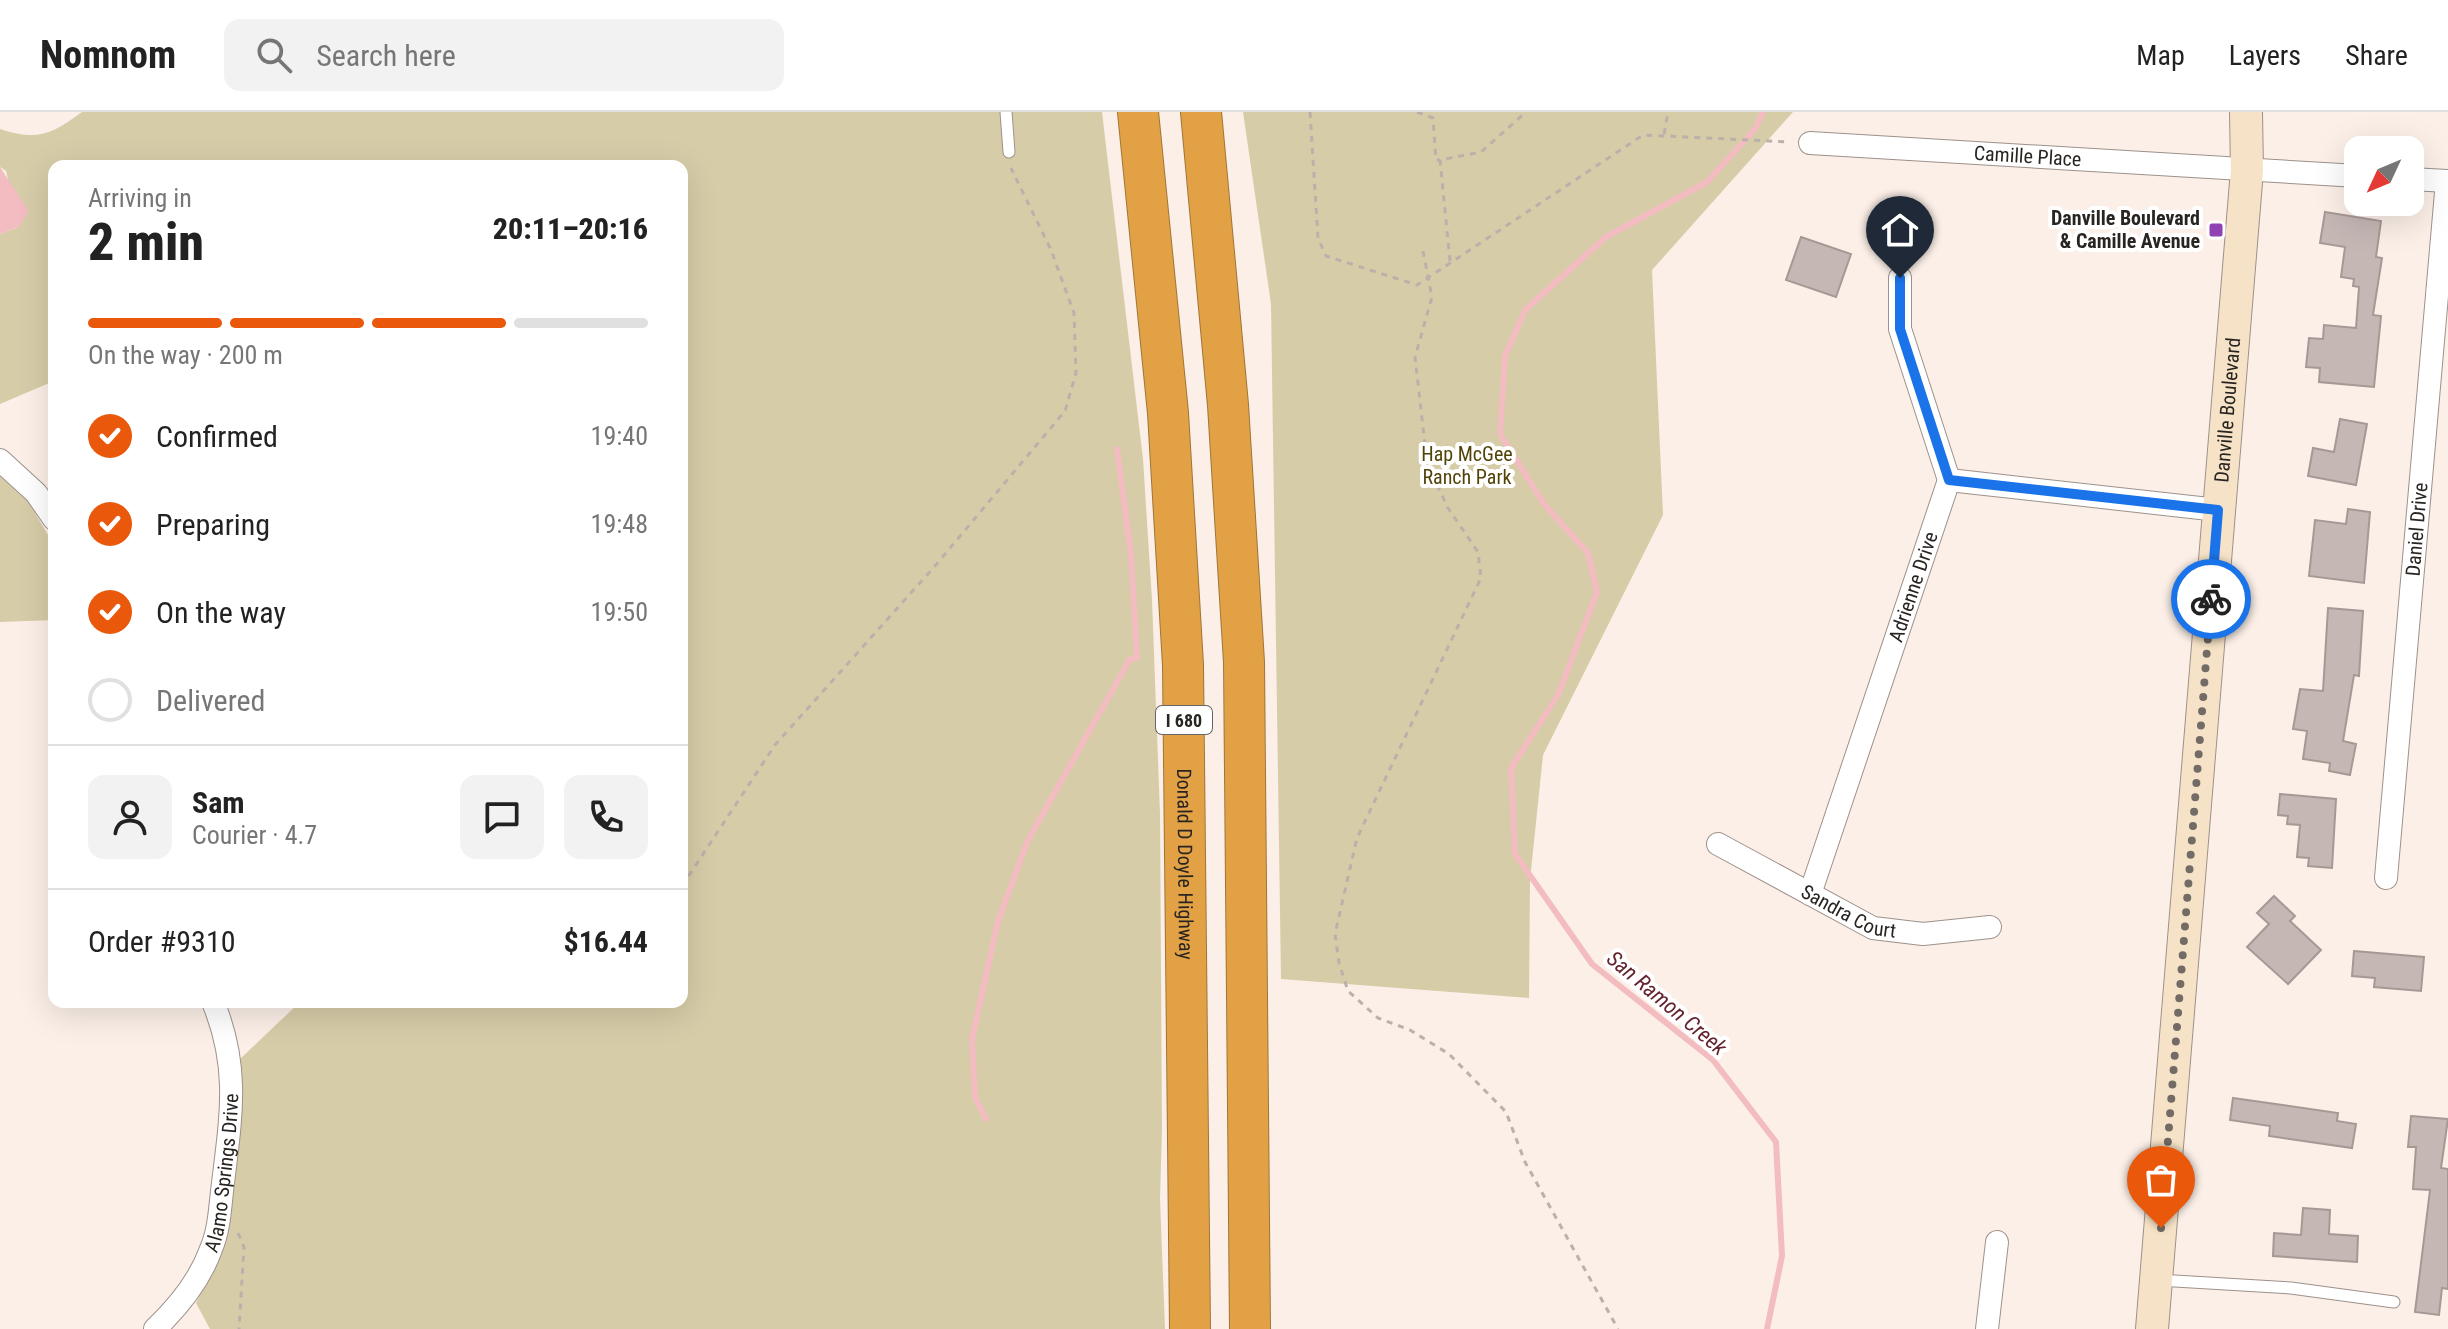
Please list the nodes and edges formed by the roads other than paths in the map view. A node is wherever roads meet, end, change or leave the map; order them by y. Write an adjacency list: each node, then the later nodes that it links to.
1 (1006, 112): 6 (lane)
2 (1138, 112): 25 (highway, Donald D Doyle Highway / I 680)
3 (1201, 112): 26 (highway)
4 (2246, 112): 7 (main road, Danville Boulevard)
5 (1810, 143): 7 (street, Camille Place)
6 (1009, 152)
7 (2247, 170): 8 (street, Camille Place); 14 (main road, Danville Boulevard)
8 (2344, 175)
9 (2424, 180): 10 (street)
10 (2448, 181): 17 (street, Daniel Drive)
11 (1900, 278): 13 (street)
12 (0, 460): 15 (street)
13 (1949, 480): 14 (street); 18 (street, Adrienne Drive)
14 (2218, 510): 22 (main road, Danville Boulevard)
15 (48, 511)
16 (1718, 844): 18 (street, Sandra Court)
17 (2386, 878)
18 (1810, 894): 19 (street, Sandra Court)
19 (1990, 927)
20 (215, 1008): 24 (street, Alamo Springs Drive)
21 (1997, 1242): 27 (street)
22 (2157, 1280): 23 (lane); 28 (main road, Danville Boulevard)
23 (2394, 1302)
24 (155, 1329)
25 (1190, 1329)
26 (1250, 1329)
27 (1987, 1329)
28 (2152, 1329)

